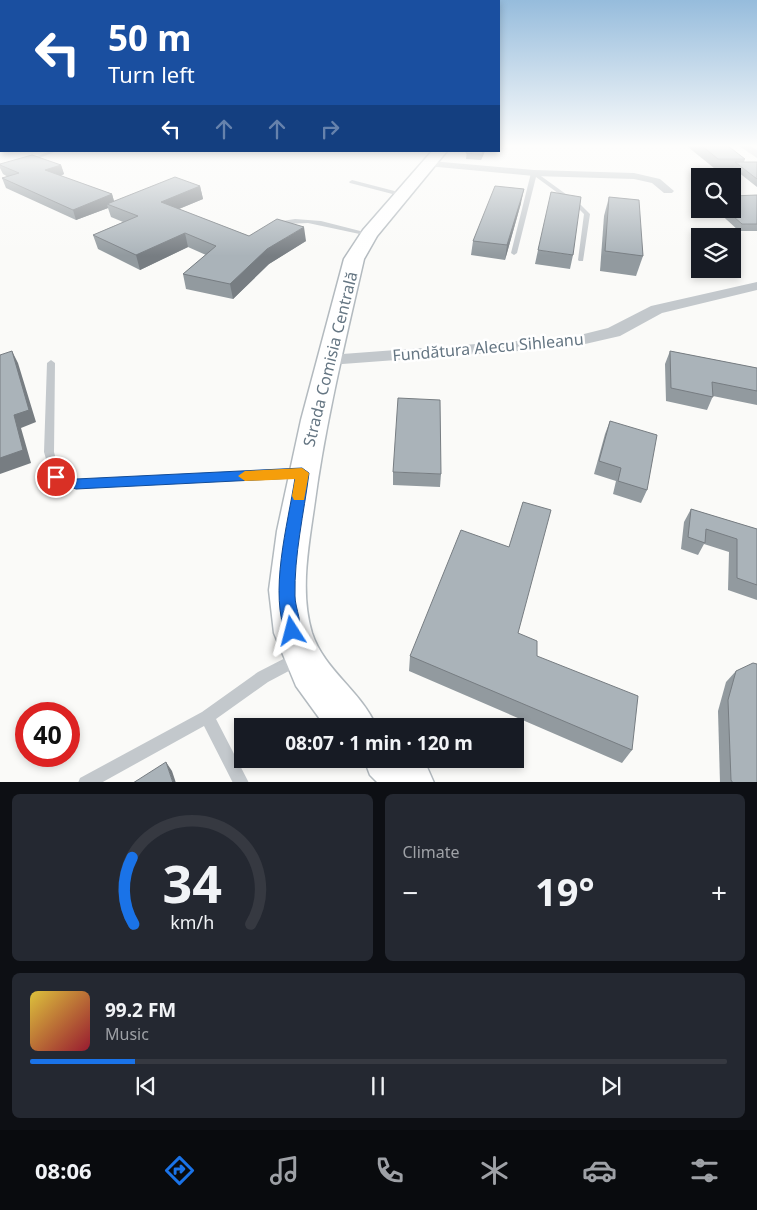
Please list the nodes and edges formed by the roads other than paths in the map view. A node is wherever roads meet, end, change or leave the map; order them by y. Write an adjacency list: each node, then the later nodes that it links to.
1 (354, 182): 7 (lane)
2 (414, 182): 7 (street, Strada Comisia Centrală)
3 (532, 182): 10 (lane)
4 (547, 182): 11 (lane)
5 (657, 182): 6 (street)
6 (668, 191)
7 (404, 194): 9 (street, Strada Comisia Centrală)
8 (266, 230): 9 (lane)
9 (369, 234): 13 (street, Strada Comisia Centrală)
10 (514, 253)
11 (581, 260)
12 (757, 286): 13 (street, Fundătura Alecu Sihleanu)
13 (329, 360): 15 (street, Strada Comisia Centrală)
14 (51, 363): 15 (lane)
15 (302, 473): 16 (street, Strada Comisia Centrală)
16 (302, 657): 17 (lane); 18 (street, Strada Comisia Centrală)
17 (207, 717): 20 (lane); 21 (lane)
18 (346, 718)
19 (396, 768): 22 (street)
20 (85, 782)
21 (242, 782)
22 (411, 782)

